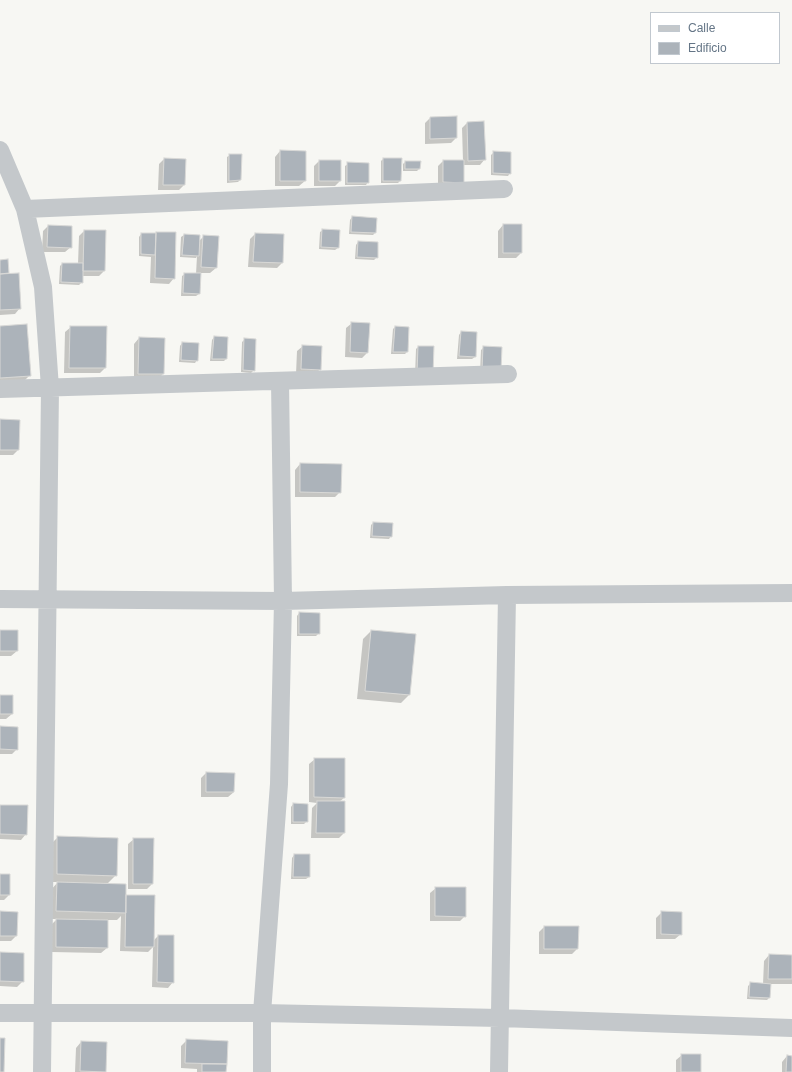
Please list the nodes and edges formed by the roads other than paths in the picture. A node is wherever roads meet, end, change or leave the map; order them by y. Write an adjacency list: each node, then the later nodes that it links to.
1 (0, 150): 3 (street)
2 (504, 189): 3 (street)
3 (25, 209): 6 (street)
4 (508, 374): 5 (street)
5 (280, 381): 6 (street); 12 (street)
6 (50, 388): 7 (street); 11 (street)
7 (0, 389)
8 (792, 593): 9 (street)
9 (507, 595): 12 (street); 16 (street)
10 (0, 599): 11 (street)
11 (48, 599): 12 (street); 14 (street)
12 (282, 602): 15 (street)
13 (0, 1013): 14 (street)
14 (42, 1013): 15 (street); 18 (street)
15 (262, 1013): 16 (street); 19 (street)
16 (500, 1018): 17 (street); 20 (street)
17 (792, 1028)
18 (42, 1072)
19 (262, 1072)
20 (499, 1072)

